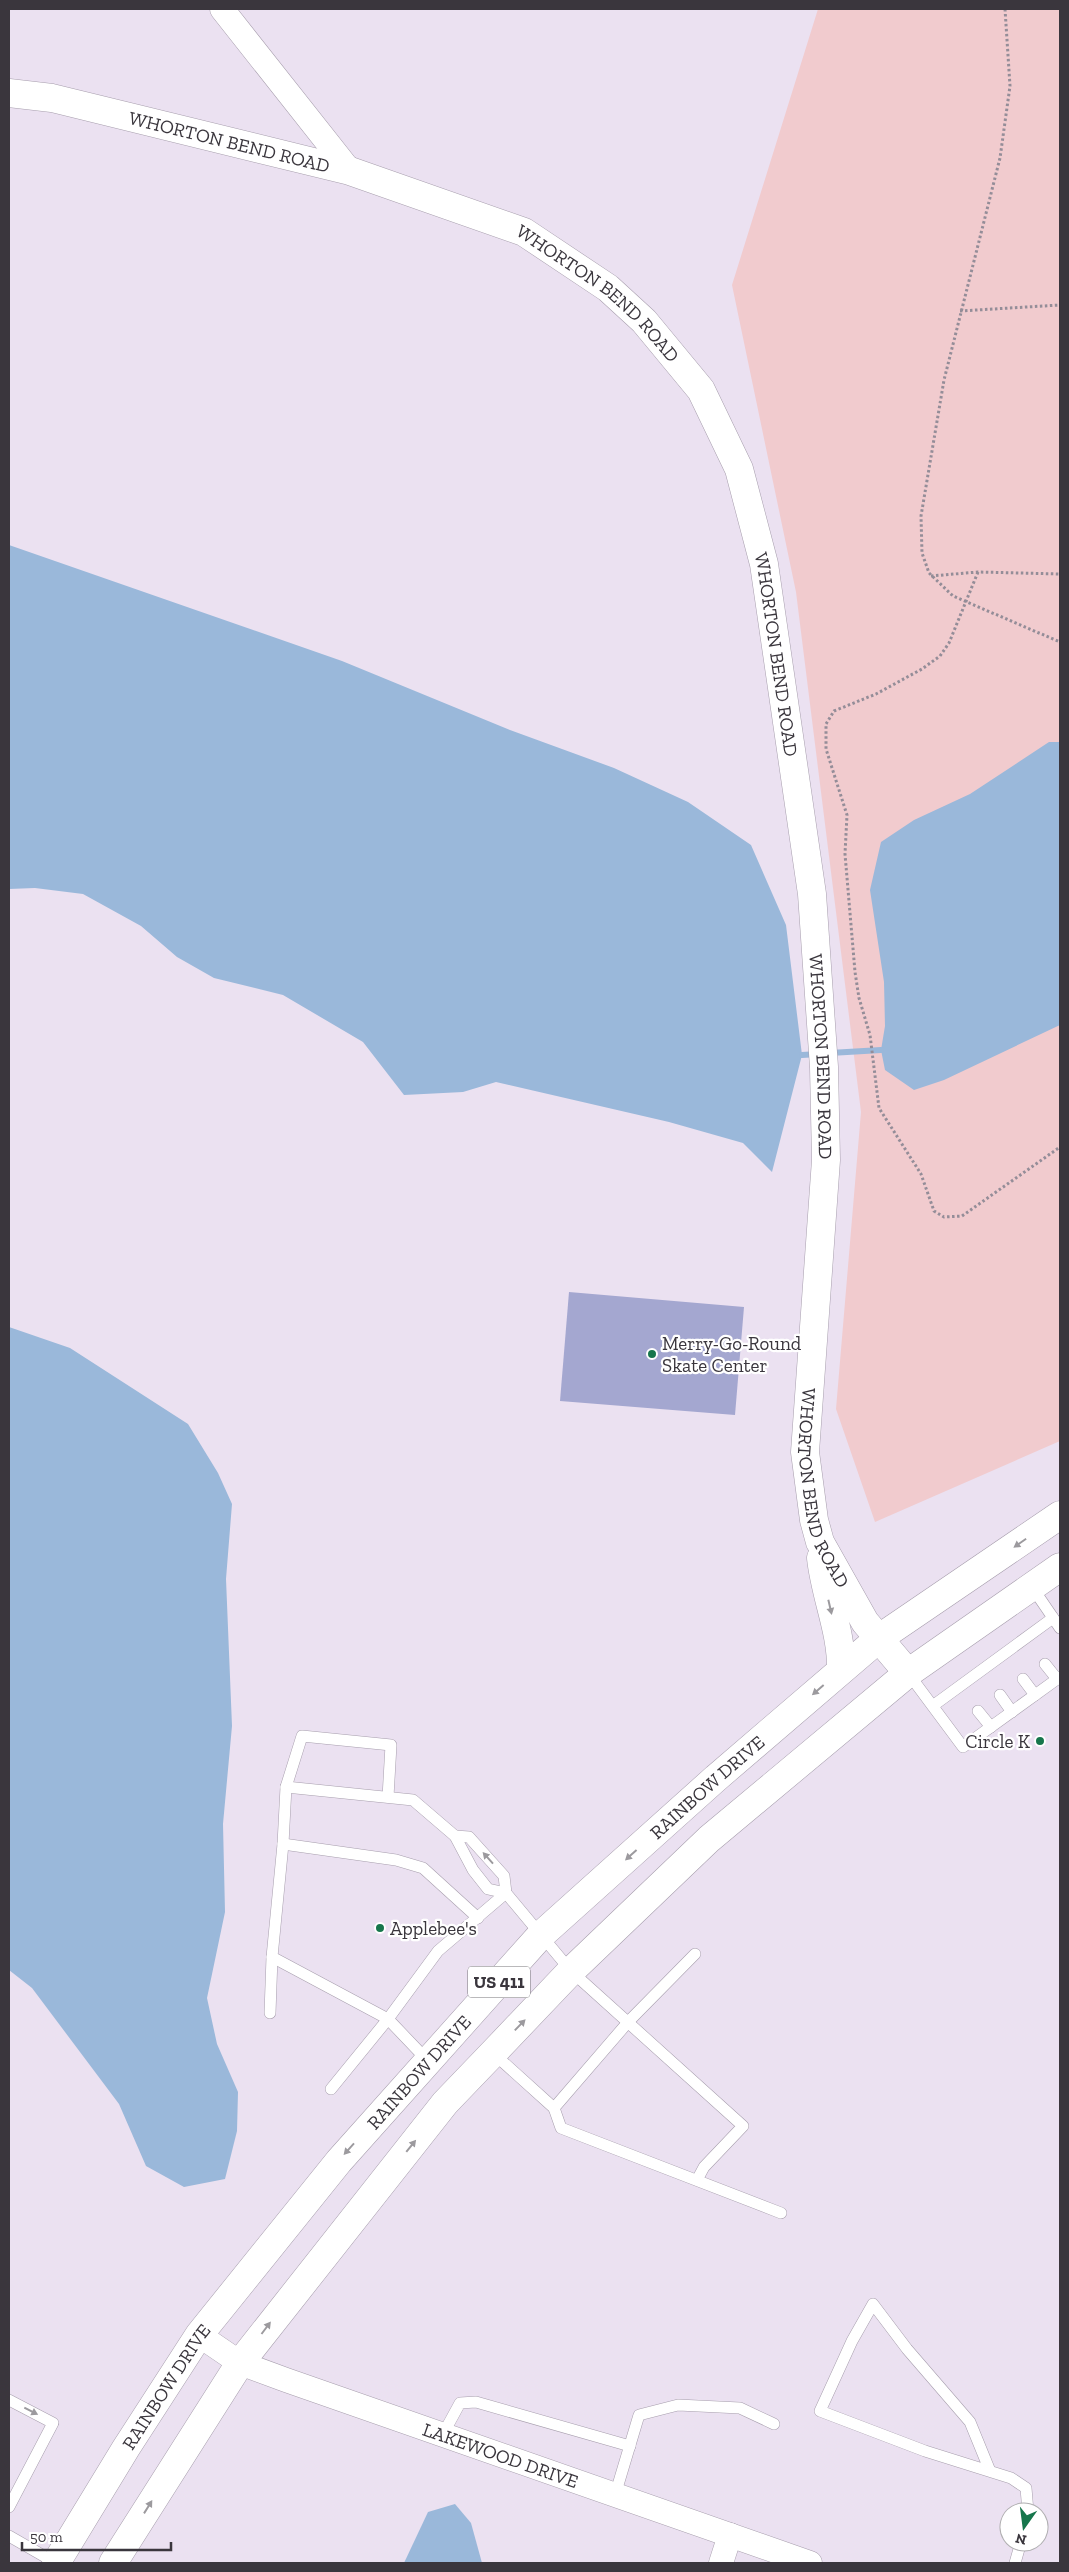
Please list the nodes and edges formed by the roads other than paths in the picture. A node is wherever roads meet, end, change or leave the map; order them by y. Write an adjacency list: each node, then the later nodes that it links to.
1 (222, 9): 3 (street)
2 (9, 93): 3 (main road, WHORTON BEND ROAD)
3 (350, 171): 5 (main road, WHORTON BEND ROAD)
4 (1060, 1515): 10 (main road, RAINBOW DRIVE / US 411, one-way to 10)
5 (820, 1542): 10 (main road, WHORTON BEND ROAD); 12 (main road, one-way to 12)
6 (1060, 1567): 7 (main road, US 411)
7 (1032, 1586): 8 (lane); 13 (main road, US 411)
8 (1053, 1618): 9 (lane); 18 (lane)
9 (1060, 1628)
10 (878, 1639): 12 (main road, RAINBOW DRIVE / US 411); 13 (main road, WHORTON BEND ROAD)
11 (1045, 1664): 14 (lane)
12 (841, 1670): 28 (main road, RAINBOW DRIVE / US 411, one-way to 28)
13 (908, 1673): 18 (lane); 31 (main road, US 411)
14 (1059, 1678): 17 (lane)
15 (1023, 1679): 17 (lane)
16 (1000, 1695): 20 (lane)
17 (1035, 1696): 20 (lane)
18 (934, 1705): 21 (lane)
19 (978, 1711): 21 (lane)
20 (1012, 1712): 21 (lane)
21 (991, 1727)
22 (286, 1787): 23 (lane); 23 (lane); 25 (lane)
23 (388, 1797): 24 (lane)
24 (455, 1836): 26 (lane); 26 (lane, one-way to 24)
25 (283, 1844): 27 (lane); 30 (lane)
26 (506, 1893): 27 (lane); 28 (lane)
27 (478, 1918): 33 (lane)
28 (540, 1936): 31 (lane); 36 (main road, RAINBOW DRIVE / US 411)
29 (695, 1954): 34 (lane)
30 (272, 1957): 32 (lane); 33 (lane)
31 (571, 1971): 34 (lane); 35 (main road, US 411, one-way to 31)
32 (270, 2013)
33 (388, 2019): 36 (lane); 37 (lane)
34 (629, 2021): 38 (lane); 39 (lane)
35 (492, 2053): 38 (lane); 42 (main road, US 411, one-way to 35)
36 (428, 2061): 41 (main road, RAINBOW DRIVE / US 411, one-way to 41)
37 (331, 2089)
38 (554, 2108): 39 (lane)
39 (697, 2180): 40 (lane)
40 (781, 2212)
41 (199, 2336): 42 (street, LAKEWOOD DRIVE); 53 (main road, RAINBOW DRIVE / US 411)
42 (240, 2363): 45 (street, LAKEWOOD DRIVE); 54 (main road, US 411, one-way to 42)
43 (9, 2400): 50 (lane, one-way to 50)
44 (774, 2424): 46 (lane)
45 (442, 2436): 46 (lane); 48 (street, LAKEWOOD DRIVE)
46 (630, 2446): 48 (lane)
47 (990, 2471): 47 (lane); 49 (lane)
48 (615, 2495): 51 (street, LAKEWOOD DRIVE)
49 (1027, 2502)
50 (9, 2507)
51 (730, 2535): 55 (street); 56 (street, LAKEWOOD DRIVE)
52 (9, 2536): 53 (lane)
53 (56, 2563)
54 (113, 2563)
55 (721, 2563)
56 (810, 2563)

